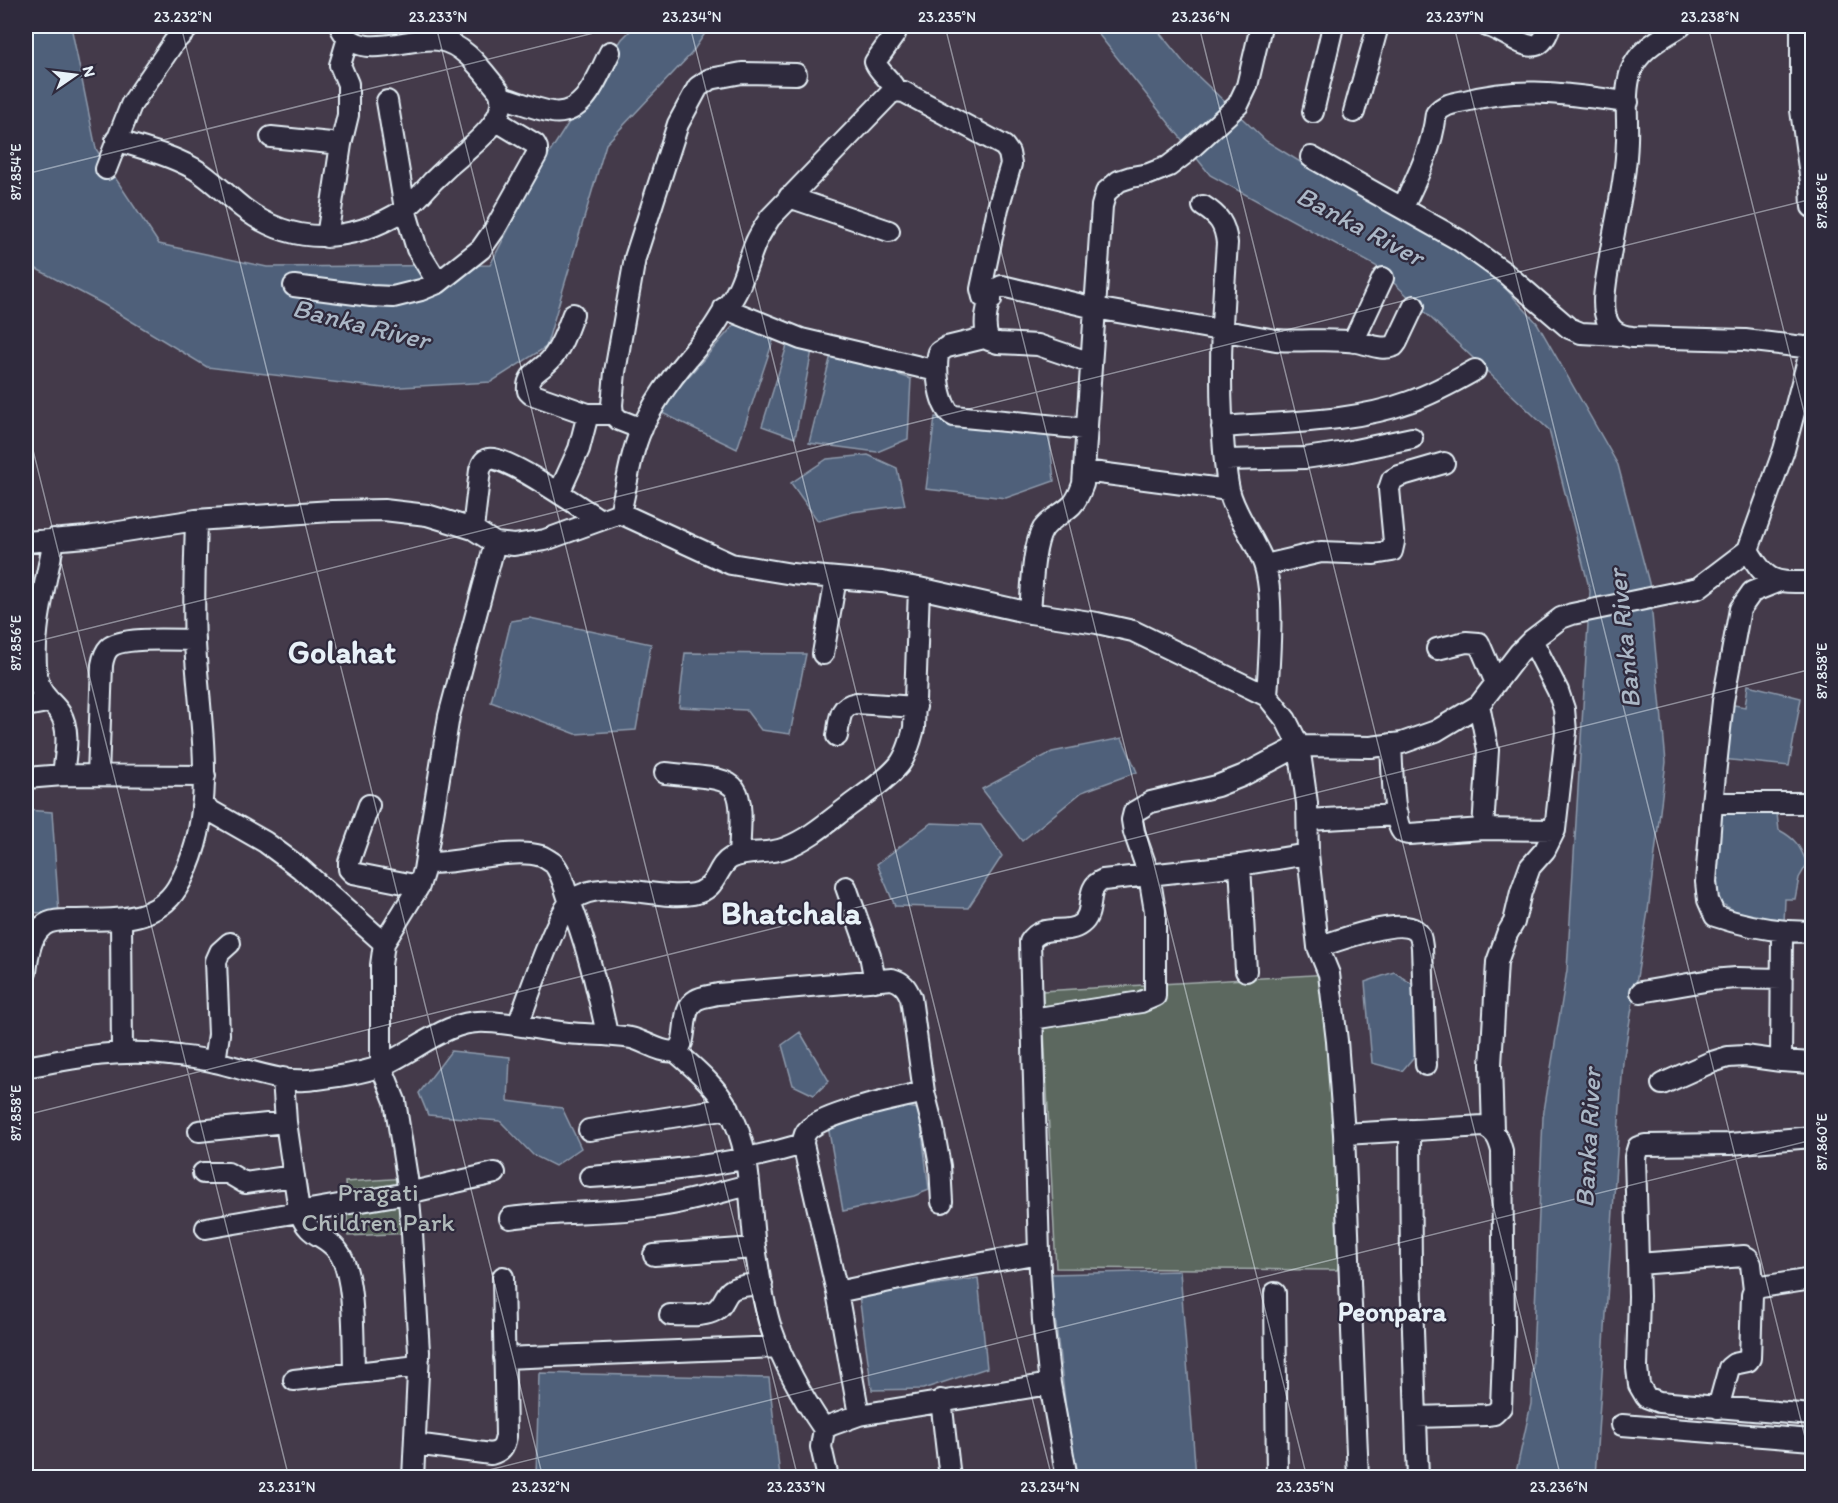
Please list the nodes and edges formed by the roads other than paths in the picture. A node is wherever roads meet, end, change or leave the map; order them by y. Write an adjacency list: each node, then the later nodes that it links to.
1 (897, 26): 13 (street)
2 (1261, 26): 39 (street)
3 (1333, 26): 17 (street)
4 (1378, 26): 18 (street)
5 (1487, 26): 6 (street)
6 (1550, 26)
7 (1681, 26): 16 (street)
8 (1801, 26): 25 (street)
9 (185, 28): 21 (street)
10 (344, 32): 14 (street); 22 (street)
11 (610, 52): 14 (street)
12 (796, 74): 50 (street)
13 (896, 91): 26 (street); 36 (street)
14 (502, 97): 19 (street)
15 (387, 101): 30 (street)
16 (1628, 102): 28 (street); 42 (street)
17 (1313, 112)
18 (1354, 112)
19 (495, 120): 30 (street); 34 (street)
20 (271, 137): 22 (street)
21 (116, 140): 24 (street); 32 (street)
22 (341, 144): 32 (street)
23 (1311, 157): 28 (street)
24 (106, 169)
25 (1812, 181): 29 (street)
26 (789, 197): 31 (street); 38 (street)
27 (1203, 206): 41 (street)
28 (1403, 207): 42 (street)
29 (1812, 207)
30 (405, 209): 32 (street); 34 (street)
31 (888, 231)
32 (327, 237)
33 (1383, 278): 44 (street)
34 (438, 283): 35 (street)
35 (294, 286)
36 (991, 300): 39 (street); 43 (street)
37 (1414, 306): 44 (street)
38 (724, 308): 48 (street); 52 (street)
39 (1095, 308): 41 (street); 46 (street)
40 (573, 314): 49 (street)
41 (1221, 330): 44 (street); 51 (street)
42 (1620, 335): 45 (street)
43 (988, 337): 46 (street); 48 (street)
44 (1353, 342)
45 (1812, 347): 67 (street)
46 (1091, 363): 53 (street)
47 (1475, 370): 51 (street)
48 (937, 371): 53 (street)
49 (588, 414): 50 (street); 59 (street)
50 (613, 414): 52 (street)
51 (1222, 427): 55 (street)
52 (642, 429): 60 (street)
53 (1087, 429): 57 (street)
54 (1412, 438): 55 (street)
55 (1225, 460): 58 (street)
56 (1444, 463): 68 (street)
57 (1084, 471): 58 (street); 73 (street)
58 (1229, 490): 68 (street)
59 (559, 493): 62 (street); 63 (street)
60 (620, 513): 62 (street); 69 (street)
61 (196, 520): 63 (street); 64 (street); 74 (street)
62 (600, 520): 66 (street)
63 (473, 529): 66 (street)
64 (54, 539): 65 (street); 76 (street)
65 (26, 542)
66 (495, 543): 103 (street)
67 (1748, 550): 70 (street); 75 (street)
68 (1265, 565): 80 (street)
69 (836, 578): 72 (street); 78 (street)
70 (1777, 582): 71 (street); 93 (street)
71 (1812, 582)
72 (919, 588): 73 (street); 84 (street)
73 (1030, 613): 80 (street)
74 (195, 640): 89 (street); 91 (street)
75 (1532, 640): 79 (street); 100 (street)
76 (30, 645): 81 (street)
77 (1437, 649): 79 (street)
78 (823, 654)
79 (1496, 682): 82 (street)
80 (1267, 696): 87 (street)
81 (47, 702): 83 (street); 90 (street)
82 (1479, 705): 86 (street); 99 (street)
83 (26, 706)
84 (916, 707): 85 (street); 102 (street)
85 (837, 736)
86 (1391, 744): 87 (street); 97 (street)
87 (1299, 746): 98 (street); 105 (street)
88 (665, 773): 102 (street)
89 (98, 775): 90 (street); 91 (street)
90 (63, 776): 92 (street)
91 (205, 776): 96 (street)
92 (26, 778)
93 (1712, 803): 94 (street); 110 (street)
94 (1812, 803)
95 (369, 805): 106 (street)
96 (202, 806): 109 (street); 113 (street)
97 (1396, 815): 98 (street); 99 (street)
98 (1308, 820): 101 (street)
99 (1483, 829): 100 (street)
100 (1555, 830): 138 (street)
101 (1308, 854): 104 (street); 114 (street)
102 (739, 855): 108 (street)
103 (426, 862): 106 (street); 108 (street)
104 (1240, 866): 105 (street); 115 (street)
105 (1149, 875): 120 (street); 120 (street)
106 (419, 886): 113 (street)
107 (846, 887): 118 (street)
108 (570, 902): 121 (street); 122 (street)
109 (121, 919): 116 (street); 124 (street)
110 (1782, 932): 111 (street); 117 (street)
111 (1812, 932)
112 (230, 943): 126 (street)
113 (384, 943): 129 (street)
114 (1318, 947): 128 (street); 140 (street)
115 (1246, 971)
116 (26, 972)
117 (1781, 979): 119 (street); 125 (street)
118 (875, 981): 123 (street); 133 (street)
119 (1641, 992)
120 (1032, 1019): 155 (street)
121 (518, 1025): 122 (street); 129 (street)
122 (607, 1034): 123 (street)
123 (675, 1051): 134 (street)
124 (122, 1052): 126 (street); 130 (street)
125 (1781, 1061): 127 (street); 132 (street)
126 (214, 1062): 131 (street)
127 (1812, 1063)
128 (1426, 1065)
129 (381, 1066): 131 (street); 149 (street)
130 (26, 1067)
131 (283, 1078): 135 (street)
132 (1662, 1084)
133 (924, 1092): 142 (street); 150 (street)
134 (729, 1108): 136 (street); 143 (street)
135 (286, 1122): 139 (street); 146 (street)
136 (589, 1130)
137 (1410, 1130): 138 (street); 140 (street); 175 (street)
138 (1493, 1130): 175 (street)
139 (199, 1131)
140 (1344, 1134): 185 (street)
141 (1812, 1137): 157 (street)
142 (803, 1144): 143 (street); 162 (street)
143 (746, 1159): 147 (street); 148 (street)
144 (203, 1173): 146 (street)
145 (495, 1173): 149 (street)
146 (294, 1176): 151 (street)
147 (590, 1177)
148 (748, 1185): 152 (street); 154 (street)
149 (408, 1193): 151 (street); 167 (street)
150 (942, 1202)
151 (299, 1210): 153 (street); 168 (street)
152 (510, 1218)
153 (206, 1228)
154 (755, 1248): 156 (street); 160 (street)
155 (1039, 1253): 162 (street); 170 (street)
156 (654, 1255)
157 (1638, 1264): 161 (street); 172 (street)
158 (503, 1277): 166 (street)
159 (1812, 1280): 161 (street)
160 (762, 1284): 164 (street); 165 (street)
161 (1754, 1290): 172 (street)
162 (837, 1292): 173 (street)
163 (1275, 1293): 184 (street)
164 (670, 1315)
165 (778, 1347): 166 (street); 177 (street)
166 (504, 1358): 179 (street)
167 (418, 1366): 168 (street); 179 (street)
168 (354, 1373): 169 (street)
169 (294, 1380)
170 (1050, 1384): 171 (street); 183 (street)
171 (941, 1400): 173 (street); 182 (street)
172 (1718, 1408): 174 (street)
173 (859, 1415): 177 (street)
174 (1812, 1415)
175 (1416, 1417): 186 (street)
176 (1622, 1425): 178 (street)
177 (824, 1429): 181 (street)
178 (1812, 1440)
179 (415, 1444): 180 (street)
180 (413, 1478)
181 (828, 1478)
182 (950, 1478)
183 (1067, 1478)
184 (1277, 1478)
185 (1358, 1478)
186 (1418, 1478)

